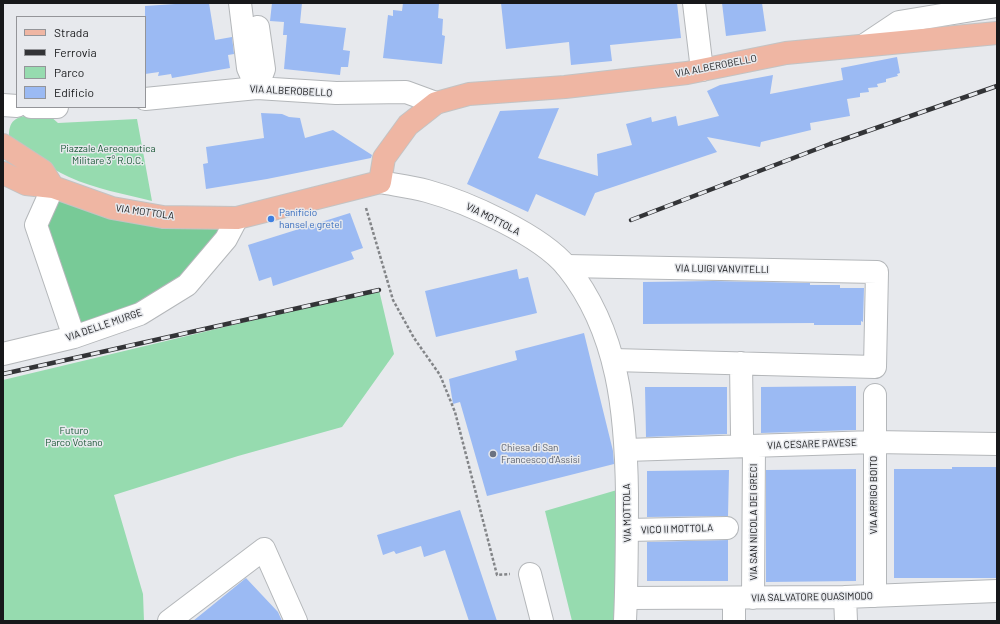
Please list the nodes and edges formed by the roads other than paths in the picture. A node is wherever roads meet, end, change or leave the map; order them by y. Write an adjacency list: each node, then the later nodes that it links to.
1 (240, 3): 9 (street)
2 (254, 3): 9 (street)
3 (694, 3): 8 (street)
4 (997, 6): 5 (street)
5 (938, 9): 7 (street)
6 (997, 33): 7 (main road, VIA ALBEROBELLO)
7 (866, 44): 8 (main road, VIA ALBEROBELLO)
8 (702, 70): 11 (main road, VIA ALBEROBELLO)
9 (257, 88): 10 (street, VIA ALBEROBELLO); 11 (street, VIA ALBEROBELLO)
10 (146, 99)
11 (436, 103): 16 (main road, VIA ALBEROBELLO)
12 (3, 105): 13 (street)
13 (16, 106)
14 (3, 145): 17 (main road)
15 (3, 173): 17 (main road, VIA MOTTOLA)
16 (380, 182): 18 (main road, VIA MOTTOLA); 19 (street, VIA MOTTOLA)
17 (53, 187): 18 (main road, VIA MOTTOLA); 20 (street)
18 (237, 218): 20 (street, VIA DELLE MURGE)
19 (566, 266): 22 (street, VIA MOTTOLA); 23 (street, VIA LUIGI VANVITELLI)
20 (74, 337): 21 (street, VIA DELLE MURGE)
21 (3, 354)
22 (614, 360): 23 (street); 28 (street, VIA MOTTOLA)
23 (741, 363): 25 (street, VIA SAN NICOLA DEI GRECI)
24 (875, 395): 26 (street, VIA ARRIGO BOITO)
25 (748, 440): 26 (street, VIA CESARE PAVESE); 28 (street, VIA CESARE PAVESE); 36 (street, VIA SAN NICOLA DEI GRECI)
26 (874, 442): 27 (street, VIA CESARE PAVESE); 33 (street, VIA ARRIGO BOITO)
27 (997, 444)
28 (626, 450): 30 (street, VIA MOTTOLA)
29 (727, 528): 30 (street, VICO II MOTTOLA)
30 (627, 530): 35 (street, VIA MOTTOLA)
31 (530, 574): 39 (street)
32 (997, 591): 33 (street, VIA SALVATORE QUASIMODO)
33 (874, 596): 34 (street, VIA SALVATORE QUASIMODO)
34 (845, 597): 36 (street, VIA SALVATORE QUASIMODO); 42 (street)
35 (626, 598): 36 (street, VIA SALVATORE QUASIMODO); 40 (street, VIA MOTTOLA)
36 (744, 598): 41 (street, VIA SAN NICOLA DEI GRECI)
37 (169, 621): 38 (street)
38 (296, 621)
39 (542, 621)
40 (625, 621)
41 (734, 621)
42 (846, 621)

